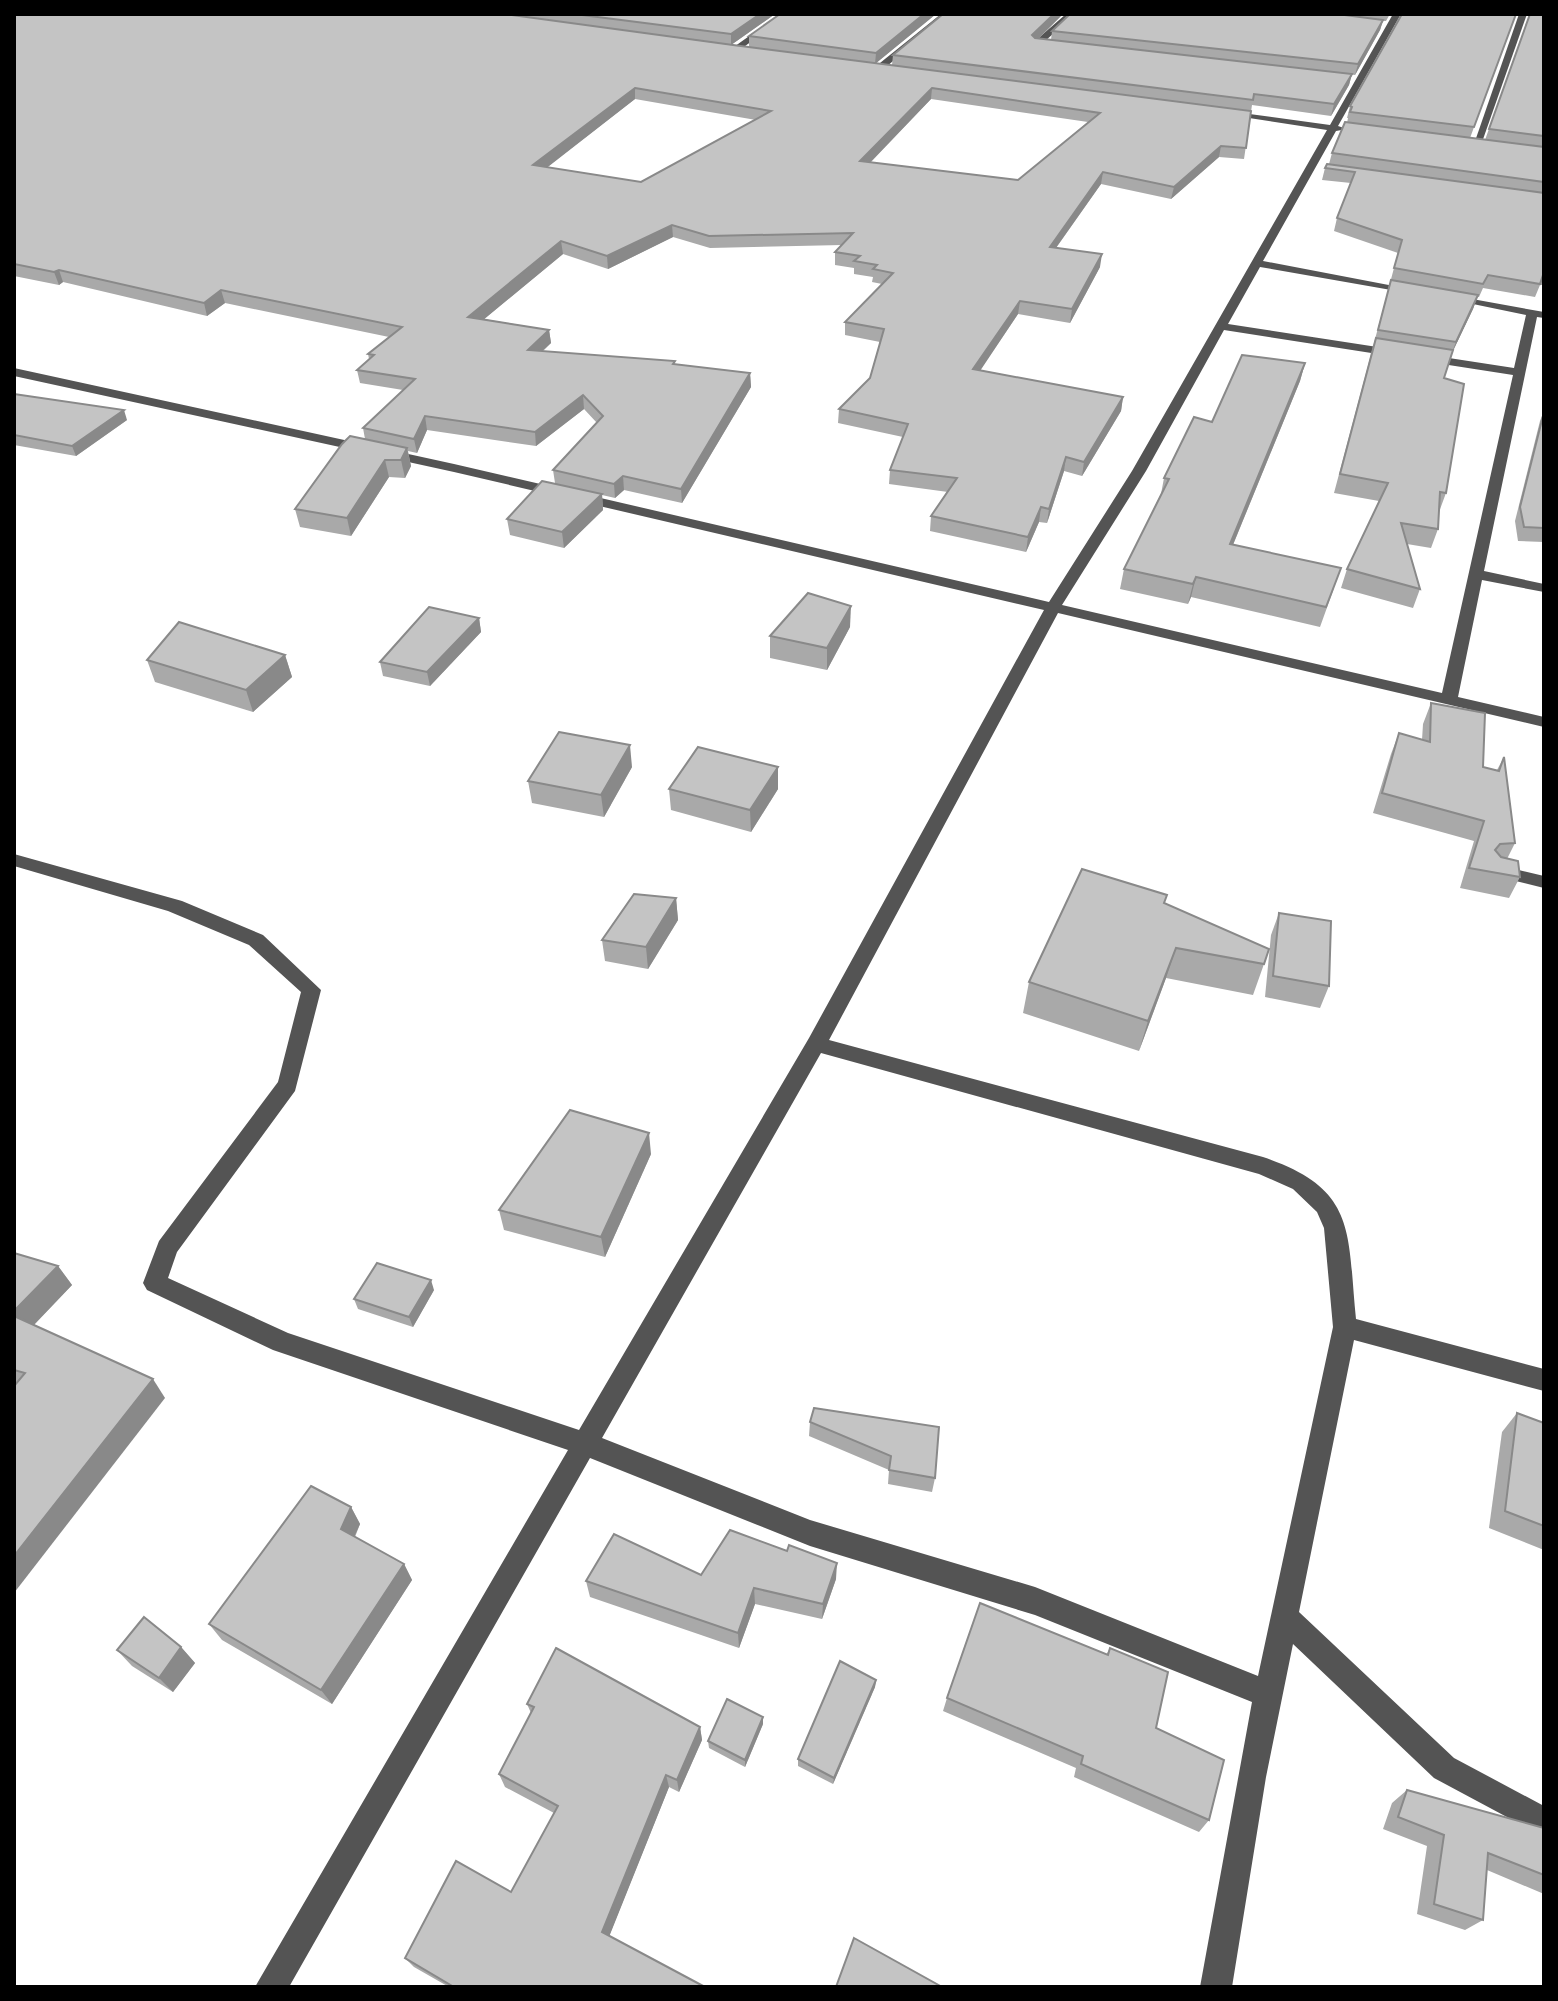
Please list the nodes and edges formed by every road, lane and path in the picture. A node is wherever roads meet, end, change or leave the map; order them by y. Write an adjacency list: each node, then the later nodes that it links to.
1 (785, 14): 9 (street)
2 (946, 14): 13 (street)
3 (1071, 14): 10 (street)
4 (1510, 16): 5 (street)
5 (1522, 16): 6 (street); 18 (street)
6 (1533, 19)
7 (1387, 22): 16 (street)
8 (719, 49): 9 (street)
9 (734, 51): 11 (street)
10 (1075, 51)
11 (763, 55)
12 (864, 68): 13 (street)
13 (878, 69): 14 (street)
14 (894, 71)
15 (1223, 113): 16 (street)
16 (1340, 128): 20 (street)
17 (1461, 144): 18 (street)
18 (1476, 145): 19 (street)
19 (1489, 147)
20 (1256, 263): 21 (street); 24 (street)
21 (1425, 293)
22 (1440, 296): 23 (street)
23 (1538, 314): 26 (street)
24 (1219, 326): 26 (street); 29 (street)
25 (14, 372): 29 (street)
26 (1521, 373): 27 (street)
27 (1475, 574): 28 (street); 30 (street)
28 (1544, 588)
29 (1053, 608): 30 (street); 35 (street)
30 (1449, 700): 31 (street)
31 (1544, 722)
32 (14, 860): 38 (street)
33 (1497, 871): 34 (street)
34 (1544, 882)
35 (816, 1044): 36 (street); 38 (street)
36 (1345, 1327): 37 (street); 39 (street)
37 (1544, 1380)
38 (586, 1444): 40 (street); 42 (street)
39 (1286, 1618): 40 (street); 41 (street)
40 (1268, 1694): 43 (street)
41 (1544, 1822)
42 (271, 1987)
43 (1216, 1987)

